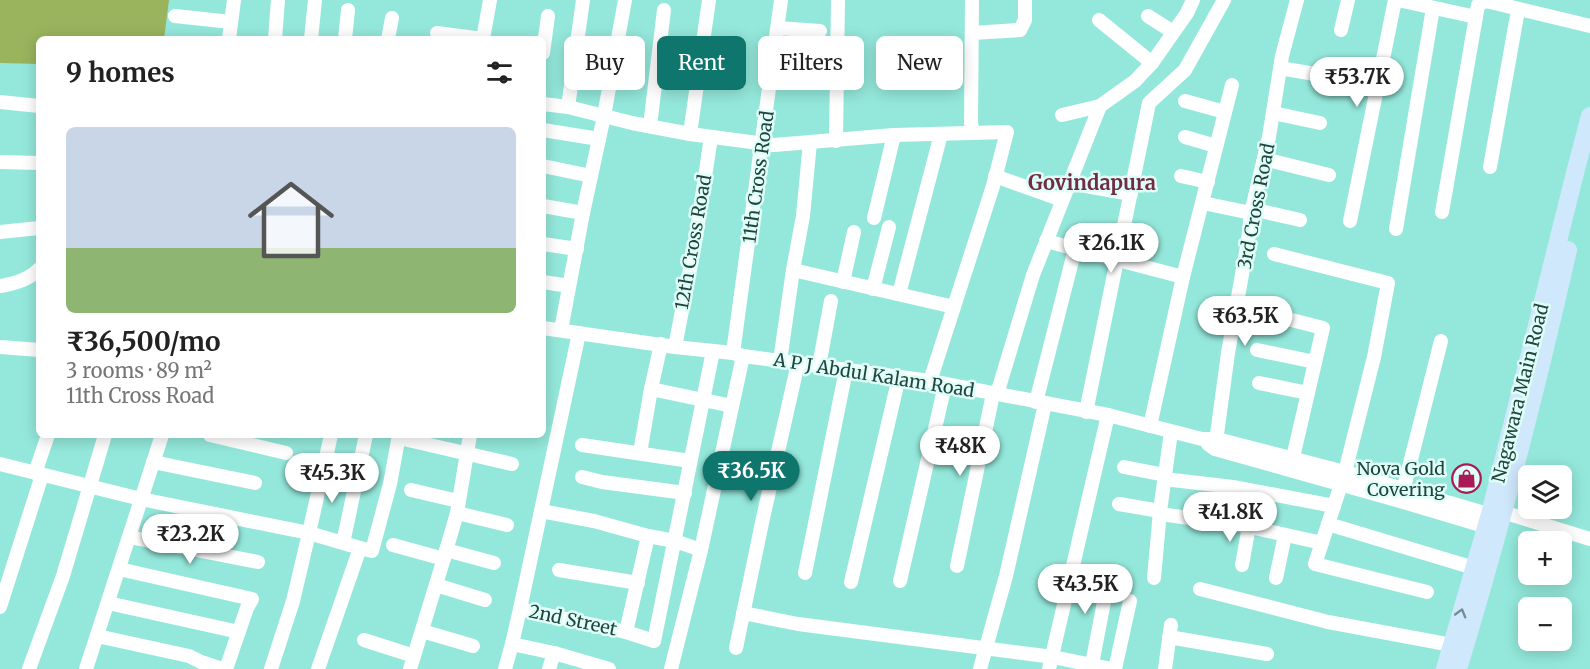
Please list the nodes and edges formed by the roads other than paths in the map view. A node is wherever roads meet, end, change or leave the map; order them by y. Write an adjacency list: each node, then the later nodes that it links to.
1 (234, 0): 28 (street)
2 (278, 0): 37 (street)
3 (315, 0): 38 (street)
4 (490, 0): 42 (street)
5 (582, 0): 54 (street)
6 (625, 0): 59 (street)
7 (709, 0): 65 (street)
8 (781, 0): 30 (street, 11th Cross Road)
9 (838, 0): 71 (street)
10 (972, 0): 35 (street)
11 (1025, 0): 35 (street)
12 (1177, 0): 17 (street)
13 (1224, 0): 87 (street)
14 (1297, 0): 46 (street, 3rd Cross Road)
15 (1348, 0): 31 (street)
16 (1396, 0): 18 (street); 48 (street)
17 (1191, 4): 33 (street)
18 (1433, 8): 25 (street); 99 (street)
19 (348, 10): 39 (street)
20 (664, 10): 62 (street)
21 (1518, 10): 25 (street); 29 (street); 80 (street)
22 (175, 16): 28 (street)
23 (548, 16): 43 (street)
24 (1148, 16): 33 (street)
25 (1476, 17): 92 (street)
26 (392, 18): 40 (street)
27 (1099, 20): 45 (street)
28 (231, 22): 36 (street)
29 (1590, 26)
30 (778, 28): 32 (street); 44 (street, 11th Cross Road)
31 (1341, 30)
32 (820, 32)
33 (1173, 32): 45 (street)
34 (437, 33): 41 (street)
35 (972, 33): 64 (street)
36 (229, 36)
37 (274, 36)
38 (311, 36)
39 (345, 36)
40 (389, 36)
41 (460, 36)
42 (484, 36)
43 (545, 36)
44 (777, 36)
45 (1152, 63): 55 (street)
46 (1280, 68): 48 (street); 57 (street, 3rd Cross Road)
47 (1232, 85): 56 (street)
48 (1378, 85): 96 (street)
49 (769, 90): 73 (street, 11th Cross Road)
50 (0, 102): 53 (street)
51 (1185, 102): 56 (street)
52 (546, 104): 54 (street)
53 (36, 106)
54 (568, 106): 59 (street)
55 (1100, 106): 58 (street); 86 (street)
56 (1225, 112): 74 (street)
57 (1273, 113): 61 (street); 76 (street, 3rd Cross Road)
58 (1062, 115)
59 (604, 116): 62 (street); 70 (street)
60 (1590, 116): 186 (main road, Nagawara Main Road)
61 (1320, 123)
62 (650, 126): 65 (street)
63 (546, 130): 70 (street)
64 (972, 132): 66 (street); 83 (street)
65 (690, 134): 68 (street)
66 (941, 134): 67 (street); 116 (street)
67 (894, 135): 71 (street); 94 (street)
68 (711, 136): 73 (street); 124 (street, 12th Cross Road)
69 (1185, 137): 74 (street)
70 (599, 139): 82 (street)
71 (836, 141): 72 (street)
72 (810, 142): 73 (street); 108 (street)
73 (762, 143): 129 (street, 11th Cross Road)
74 (1216, 146): 85 (street)
75 (1590, 157): 186 (main road, Nagawara Main Road)
76 (1264, 159): 81 (street); 91 (street, 3rd Cross Road)
77 (0, 162): 78 (street)
78 (36, 163)
79 (546, 167): 82 (street)
80 (1490, 168)
81 (1329, 175)
82 (591, 176): 93 (street)
83 (995, 176): 88 (street); 118 (street)
84 (1181, 176): 85 (street)
85 (1208, 182): 89 (street)
86 (1069, 183): 87 (street); 88 (street)
87 (1131, 194): 107 (street)
88 (1062, 200): 102 (street)
89 (1203, 203): 91 (street); 110 (street)
90 (546, 207): 93 (street)
91 (1251, 211): 95 (street); 158 (street, 3rd Cross Road)
92 (1442, 212)
93 (583, 213): 104 (street)
94 (874, 218)
95 (1300, 220)
96 (1350, 221)
97 (889, 227): 115 (street)
98 (36, 228): 100 (street)
99 (1396, 229)
100 (0, 232)
101 (854, 232): 112 (street)
102 (1046, 241): 105 (street); 141 (street)
103 (546, 244): 104 (street)
104 (577, 249): 114 (street)
105 (1076, 249): 107 (street); 143 (street)
106 (1274, 254): 174 (street)
107 (1117, 260): 110 (street); 145 (street)
108 (794, 270): 112 (street); 130 (street)
109 (36, 273): 113 (street)
110 (1183, 277): 147 (street)
111 (546, 282): 114 (street)
112 (843, 282): 115 (street)
113 (0, 286)
114 (569, 286): 121 (street)
115 (873, 289): 116 (street)
116 (898, 294): 118 (street)
117 (831, 302): 133 (street)
118 (954, 307): 136 (street)
119 (1276, 316): 131 (street)
120 (546, 328): 121 (street, A P J Abdul Kalam Road)
121 (561, 330): 122 (street, A P J Abdul Kalam Road)
122 (579, 333): 124 (street, A P J Abdul Kalam Road); 184 (street)
123 (1441, 341): 179 (street)
124 (668, 345): 128 (street, A P J Abdul Kalam Road); 139 (street, 12th Cross Road)
125 (0, 347): 126 (street)
126 (36, 350)
127 (1257, 350): 131 (street)
128 (713, 351): 129 (street, A P J Abdul Kalam Road); 142 (street)
129 (738, 355): 130 (street, A P J Abdul Kalam Road); 144 (street, 11th Cross Road)
130 (780, 361): 132 (street, A P J Abdul Kalam Road)
131 (1315, 362): 140 (street)
132 (798, 363): 133 (street, A P J Abdul Kalam Road); 224 (street)
133 (819, 366): 134 (street, A P J Abdul Kalam Road)
134 (846, 370): 135 (street, A P J Abdul Kalam Road); 210 (street)
135 (899, 377): 136 (street, A P J Abdul Kalam Road); 214 (street)
136 (930, 381): 138 (street, A P J Abdul Kalam Road)
137 (1259, 383): 140 (street)
138 (945, 384): 141 (street, A P J Abdul Kalam Road); 213 (street)
139 (651, 389): 142 (street); 161 (street, 12th Cross Road)
140 (1308, 393): 168 (street)
141 (995, 394): 143 (street, A P J Abdul Kalam Road); 205 (street)
142 (704, 400): 144 (street); 164 (street)
143 (1041, 403): 145 (street, A P J Abdul Kalam Road); 234 (street)
144 (732, 406): 200 (street, 11th Cross Road)
145 (1086, 412): 146 (street, A P J Abdul Kalam Road)
146 (1108, 415): 147 (street, A P J Abdul Kalam Road); 237 (street)
147 (1150, 426): 148 (street, A P J Abdul Kalam Road)
148 (1171, 432): 158 (street, A P J Abdul Kalam Road); 173 (street)
149 (47, 438): 171 (street)
150 (104, 438): 176 (street)
151 (161, 438): 165 (street)
152 (223, 438): 160 (street)
153 (330, 438): 163 (street)
154 (365, 438): 169 (street)
155 (404, 438): 199 (street)
156 (408, 438): 162 (street)
157 (470, 438): 162 (street)
158 (1216, 444): 168 (street, A P J Abdul Kalam Road)
159 (582, 445): 161 (street)
160 (286, 453)
161 (640, 453): 164 (street)
162 (467, 454): 167 (street); 183 (street)
163 (326, 458): 169 (street); 190 (street)
164 (690, 461): 178 (street)
165 (153, 462): 175 (street); 180 (street)
166 (0, 464): 171 (street)
167 (512, 464)
168 (1292, 464): 174 (street, A P J Abdul Kalam Road)
169 (360, 465): 196 (street)
170 (1124, 467): 173 (street)
171 (39, 474): 176 (street); 222 (street)
172 (582, 477): 178 (street)
173 (1165, 477): 182 (street); 185 (street)
174 (1343, 478): 179 (street, A P J Abdul Kalam Road); 182 (street)
175 (255, 483)
176 (90, 486): 180 (street); 241 (street)
177 (411, 490): 183 (street)
178 (685, 493): 195 (street)
179 (1402, 496): 186 (street, A P J Abdul Kalam Road)
180 (141, 498): 190 (street); 193 (street)
181 (1119, 504): 185 (street)
182 (1334, 506): 187 (street)
183 (457, 507): 188 (street); 201 (street)
184 (541, 511): 192 (street); 223 (street)
185 (1160, 512): 189 (street); 211 (street)
186 (1496, 521): 194 (street, A P J Abdul Kalam Road); 207 (main road, Nagawara Main Road); 253 (main road)
187 (1328, 524): 197 (street); 207 (street)
188 (507, 525)
189 (1249, 526): 191 (street); 204 (street)
190 (309, 533): 196 (street); 244 (street)
191 (1285, 535): 197 (street); 212 (street)
192 (648, 536): 195 (street); 215 (street)
193 (129, 537): 202 (street); 206 (street)
194 (1590, 539)
195 (675, 541): 200 (street); 227 (street)
196 (342, 543): 199 (street)
197 (1322, 543): 218 (street)
198 (393, 545): 201 (street)
199 (360, 548): 245 (street)
200 (701, 550): 248 (street, 11th Cross Road)
201 (445, 554): 203 (street); 216 (street)
202 (258, 562)
203 (494, 563)
204 (1242, 565)
205 (957, 566)
206 (119, 568): 221 (street); 226 (street)
207 (1474, 568): 231 (main road, Nagawara Main Road, one-way to 207)
208 (560, 570): 215 (street)
209 (1110, 572): 239 (street)
210 (805, 573)
211 (1154, 578)
212 (1276, 578)
213 (900, 581)
214 (851, 582)
215 (638, 583): 227 (street)
216 (436, 585): 219 (street); 225 (street)
217 (1200, 589): 231 (street)
218 (1427, 592)
219 (485, 600)
220 (1130, 601): 250 (street)
221 (108, 603): 226 (street); 228 (street)
222 (0, 607)
223 (520, 609): 227 (street, 2nd Street); 230 (street)
224 (744, 613): 233 (street); 234 (street)
225 (422, 631): 232 (street); 238 (street)
226 (239, 632): 243 (street)
227 (626, 632)
228 (97, 636): 242 (street); 243 (street)
229 (364, 640): 238 (street)
230 (512, 644): 235 (street); 246 (street)
231 (1452, 645): 252 (main road, Nagawara Main Road)
232 (473, 646)
233 (736, 648)
234 (985, 649): 237 (street); 249 (street)
235 (555, 653): 240 (street); 247 (street)
236 (1267, 654): 251 (street)
237 (1051, 663): 239 (street)
238 (411, 666)
239 (1091, 667): 250 (street)
240 (605, 668)
241 (29, 669)
242 (86, 669)
243 (224, 669)
244 (271, 669)
245 (318, 669)
246 (505, 669)
247 (549, 669)
248 (671, 669)
249 (980, 669)
250 (1113, 669)
251 (1165, 669)
252 (1445, 669)
253 (1458, 669)

